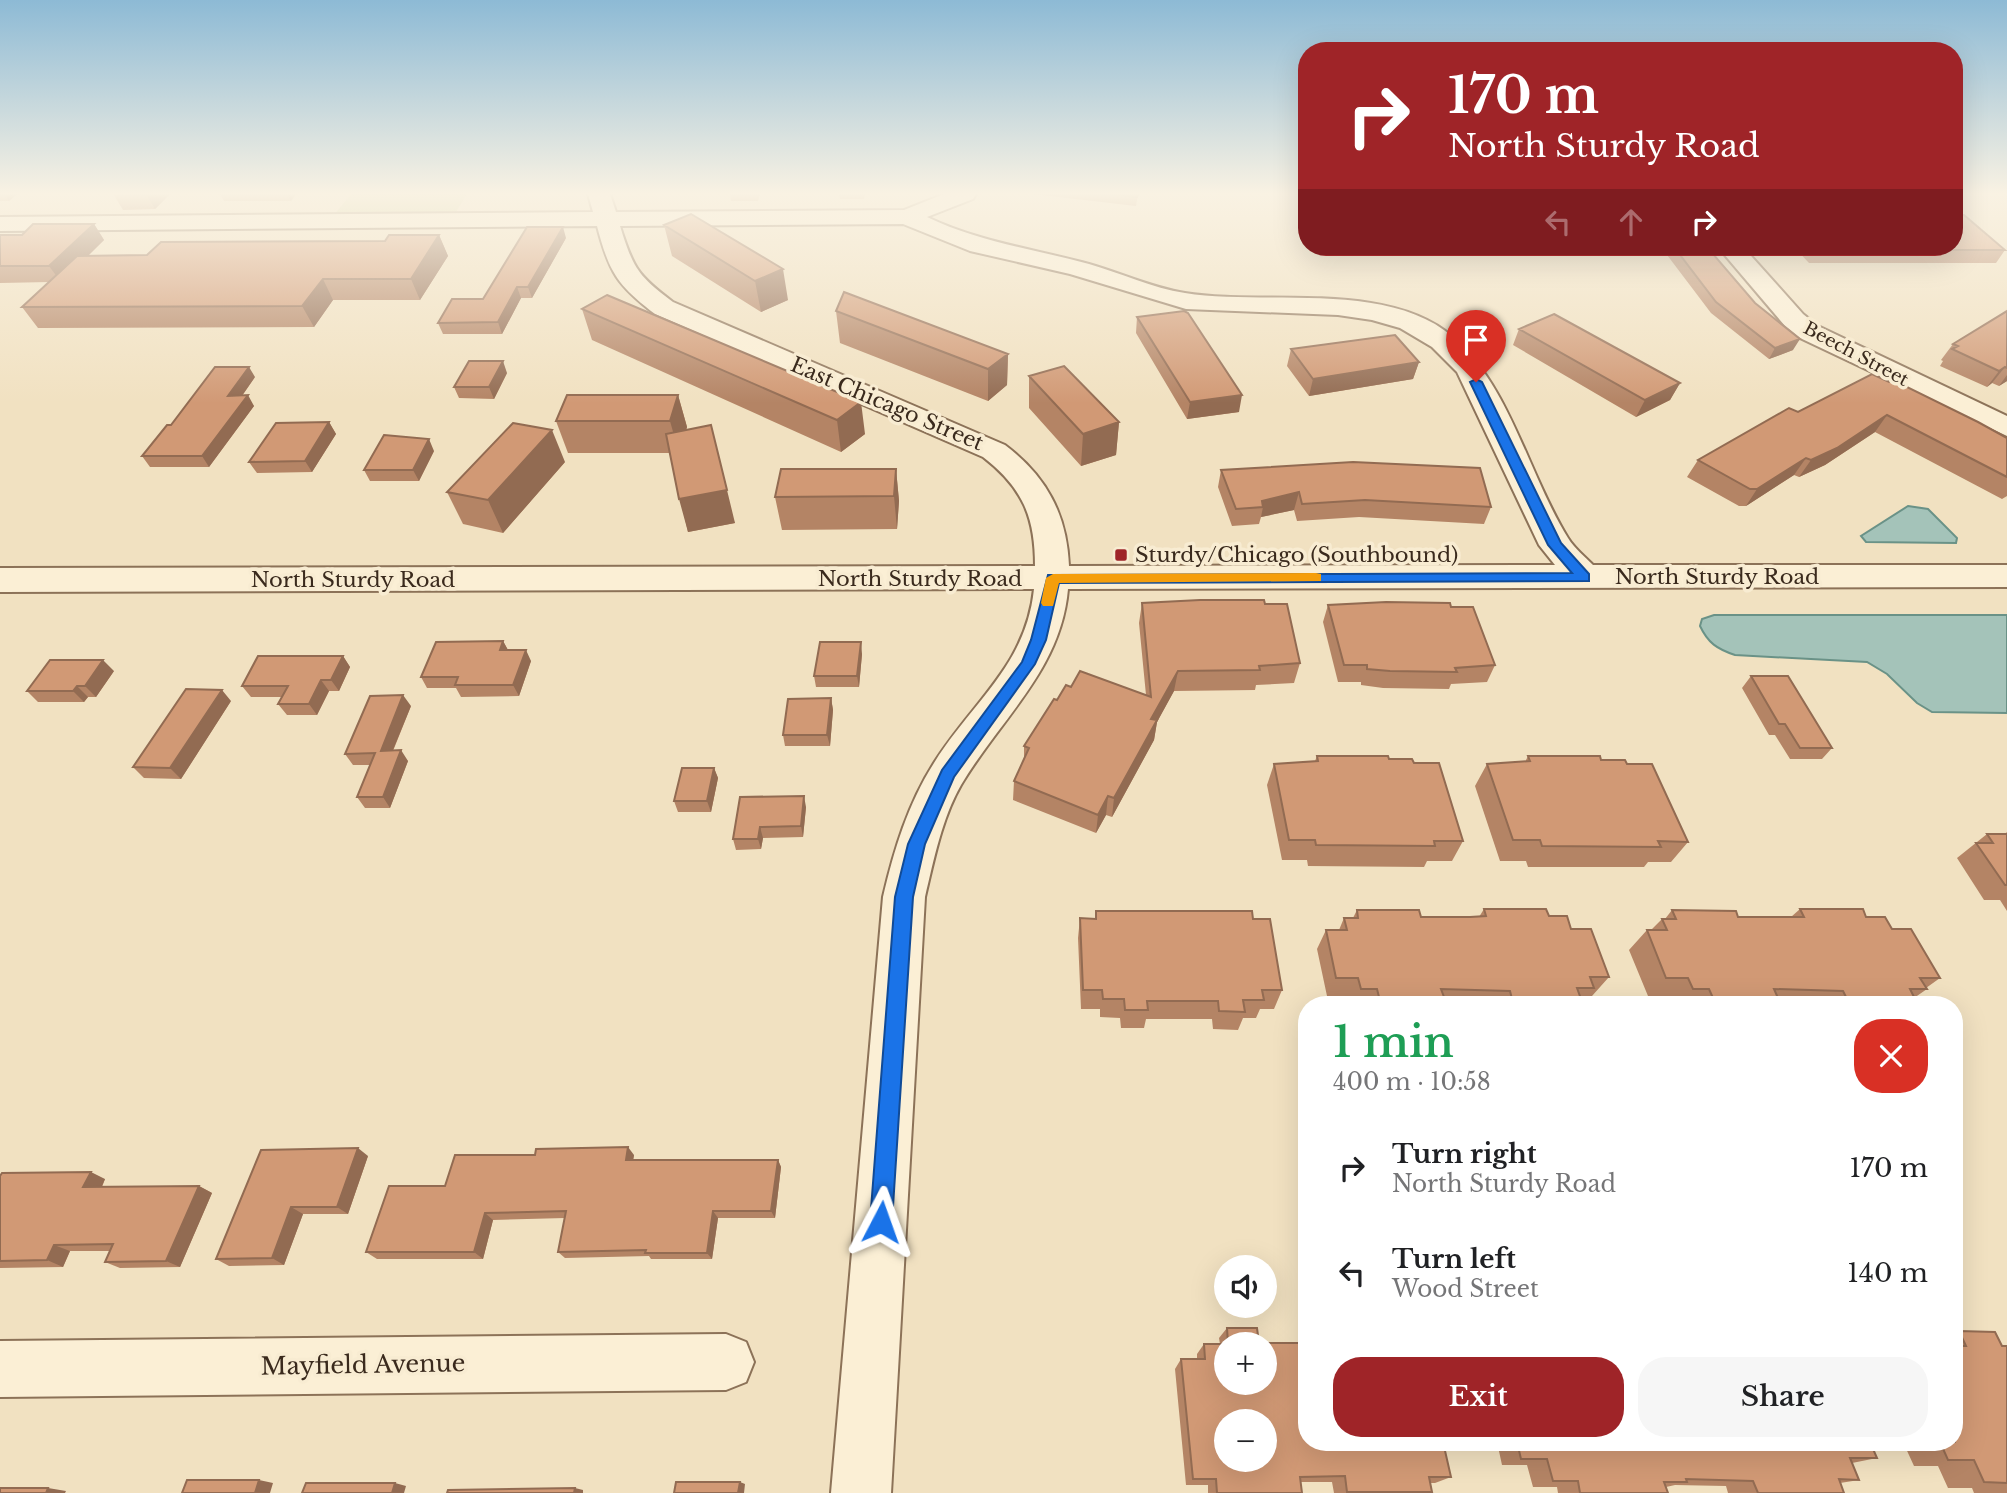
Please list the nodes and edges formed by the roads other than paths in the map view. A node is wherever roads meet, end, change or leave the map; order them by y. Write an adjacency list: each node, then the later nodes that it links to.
1 (619, 264): 7 (street, East Chicago Street)
2 (1057, 264): 6 (street)
3 (1745, 264): 4 (street, Beech Street)
4 (2007, 427)
5 (2007, 576): 6 (street, North Sturdy Road)
6 (1584, 577): 7 (street, North Sturdy Road)
7 (1053, 578): 8 (street, North Sturdy Road); 11 (street, East Chicago Street)
8 (0, 580)
9 (726, 1362): 10 (street, Mayfield Avenue)
10 (0, 1369)
11 (860, 1493)

